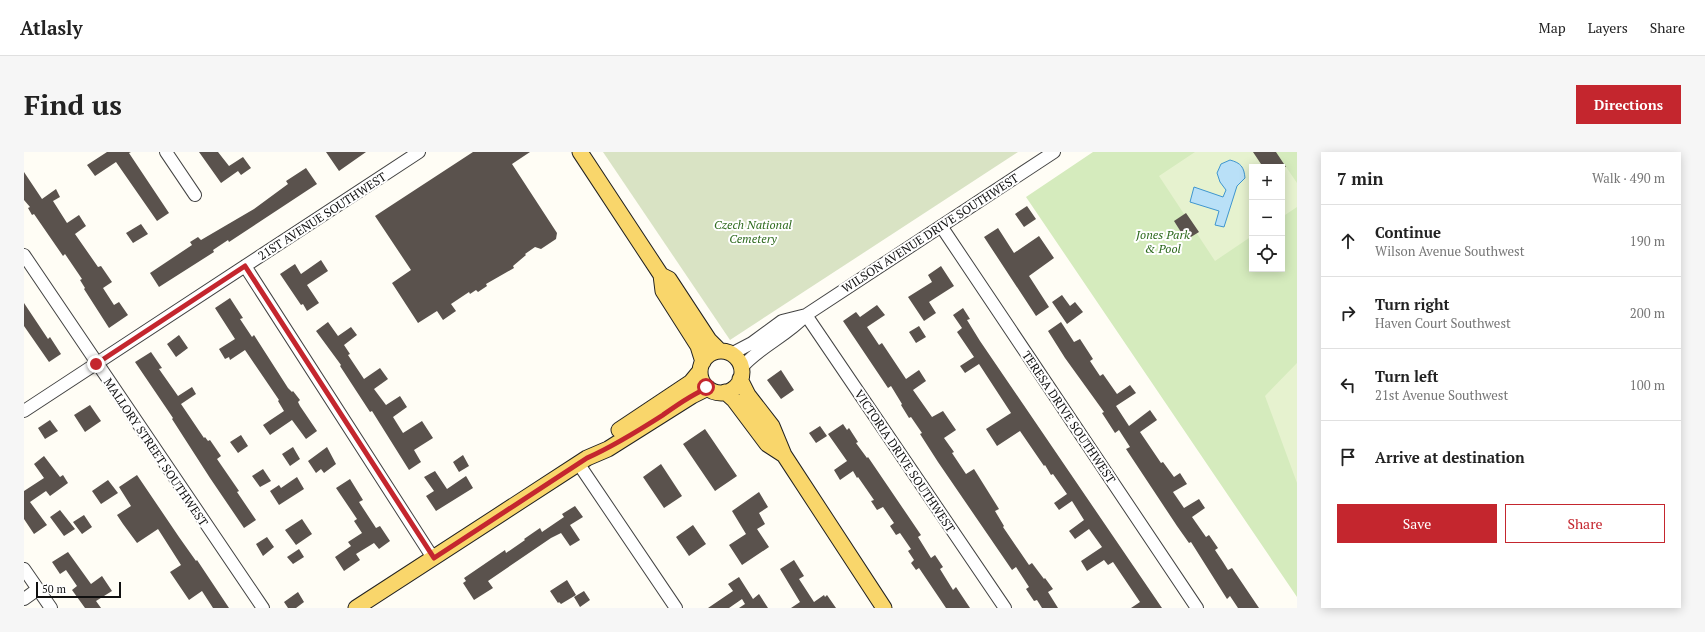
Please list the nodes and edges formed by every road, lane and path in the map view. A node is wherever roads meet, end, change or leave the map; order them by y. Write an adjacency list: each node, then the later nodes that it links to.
1 (166, 152): 5 (street)
2 (419, 152): 8 (street, 21ST AVENUE SOUTHWEST)
3 (580, 152): 9 (main road)
4 (1054, 152): 6 (street, WILSON AVENUE DRIVE SOUTHWEST)
5 (195, 195)
6 (941, 226): 10 (street, WILSON AVENUE DRIVE SOUTHWEST); 30 (street, TERESA DRIVE SOUTHWEST)
7 (24, 255): 12 (street, MALLORY STREET SOUTHWEST)
8 (245, 266): 12 (street, 21ST AVENUE SOUTHWEST); 20 (street)
9 (661, 275): 11 (main road); 13 (main road)
10 (806, 315): 11 (street, WILSON AVENUE DRIVE SOUTHWEST); 14 (street, WILSON AVENUE DRIVE SOUTHWEST); 29 (street, VICTORIA DRIVE SOUTHWEST)
11 (726, 352): 13 (main road); 14 (main road)
12 (96, 364): 17 (street, 21ST AVENUE SOUTHWEST); 25 (street, MALLORY STREET SOUTHWEST)
13 (701, 366): 15 (main road); 19 (main road)
14 (741, 374): 16 (main road); 18 (main road)
15 (708, 388): 16 (main road); 19 (main road)
16 (725, 392): 18 (main road)
17 (24, 411)
18 (784, 455): 28 (main road)
19 (582, 461): 20 (main road); 27 (street)
20 (434, 558): 26 (main road)
21 (24, 569): 22 (street)
22 (38, 590): 23 (street); 24 (street)
23 (24, 599)
24 (51, 608)
25 (263, 608)
26 (356, 608)
27 (676, 608)
28 (884, 608)
29 (1004, 608)
30 (1197, 608)

